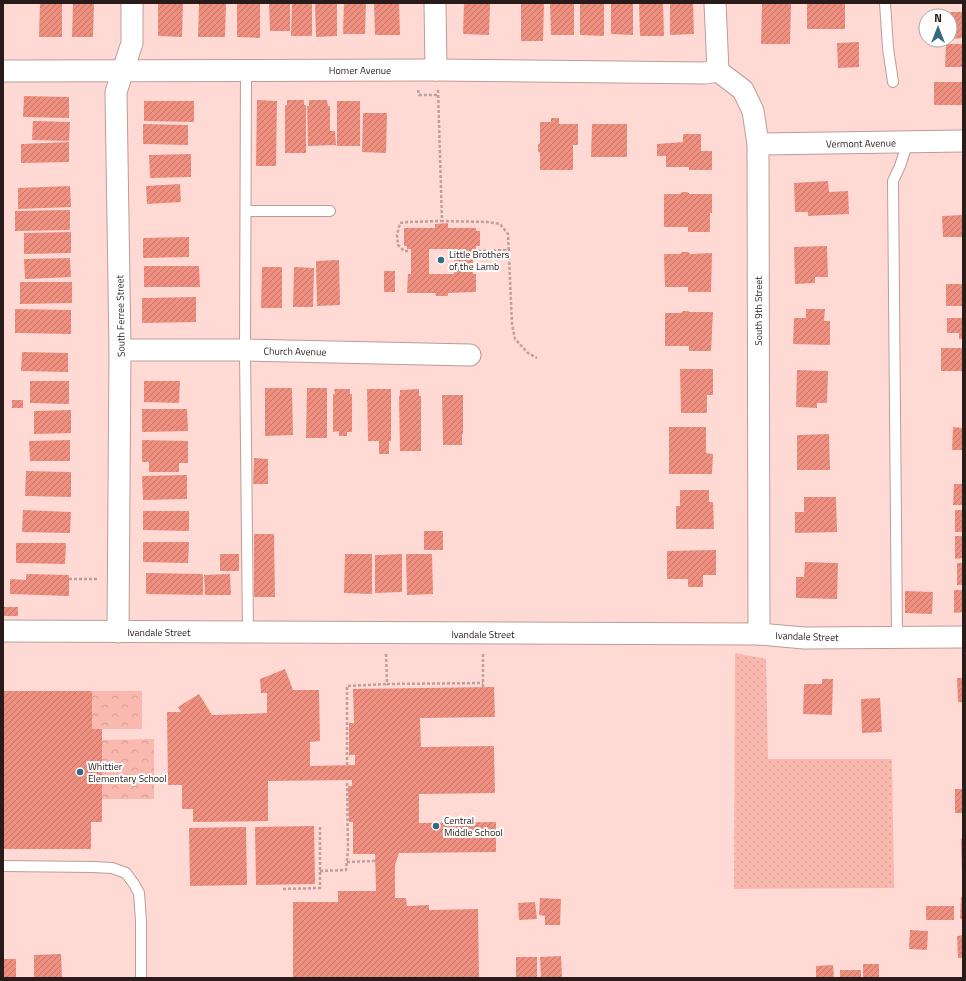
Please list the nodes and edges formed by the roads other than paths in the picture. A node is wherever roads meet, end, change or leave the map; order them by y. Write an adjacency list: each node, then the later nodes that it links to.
1 (132, 3): 7 (street, South Ferree Street)
2 (435, 3): 9 (street)
3 (715, 3): 8 (street)
4 (886, 3): 10 (lane)
5 (246, 69): 7 (street, Homer Avenue); 9 (street, Homer Avenue); 14 (lane)
6 (3, 70): 7 (street, Homer Avenue)
7 (124, 70): 16 (street, South Ferree Street)
8 (718, 71): 9 (street, Homer Avenue); 13 (street, South 9th Street)
9 (437, 79)
10 (893, 82)
11 (963, 141): 12 (street, Vermont Avenue)
12 (908, 142): 13 (street, Vermont Avenue); 23 (lane)
13 (758, 144): 22 (street, South 9th Street)
14 (246, 211): 15 (lane); 17 (lane)
15 (330, 211)
16 (120, 350): 17 (street, Church Avenue); 20 (street, South Ferree Street)
17 (245, 350): 18 (street, Church Avenue); 21 (lane)
18 (470, 355)
19 (3, 631): 20 (street, Ivandale Street)
20 (118, 632): 21 (street, Ivandale Street)
21 (248, 632): 22 (street, Ivandale Street)
22 (759, 634): 23 (street, Ivandale Street)
23 (897, 637): 24 (street, Ivandale Street)
24 (963, 637)
25 (3, 866): 26 (lane)
26 (141, 978)

